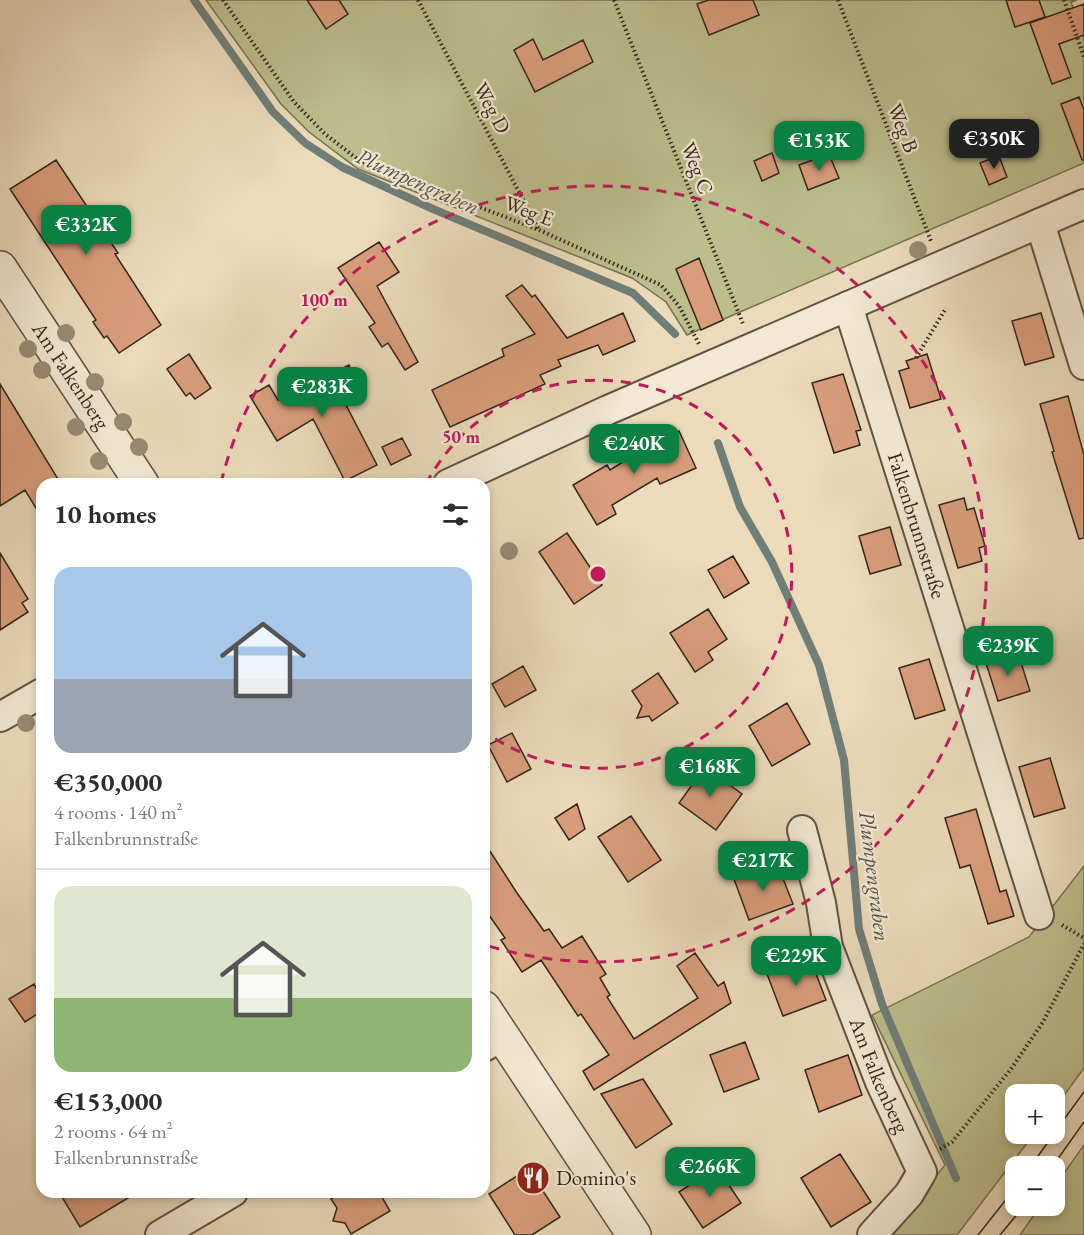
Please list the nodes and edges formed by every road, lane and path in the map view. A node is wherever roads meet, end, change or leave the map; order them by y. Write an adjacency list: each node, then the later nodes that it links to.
1 (223, 0): 9 (path, Weg E)
2 (418, 0): 9 (path, Weg D)
3 (614, 0): 14 (path, Weg C)
4 (838, 0): 10 (path, Weg B)
5 (1064, 0): 6 (path)
6 (1084, 57)
7 (1084, 204): 8 (street)
8 (1040, 223): 10 (street); 16 (street)
9 (539, 230): 17 (path, Weg E)
10 (940, 267): 12 (street)
11 (0, 268): 18 (street, Am Falkenberg)
12 (848, 306): 14 (street); 23 (street, Falkenbrunnstraße)
13 (946, 308): 15 (path)
14 (753, 346): 17 (street)
15 (916, 358)
16 (1084, 365)
17 (708, 367): 19 (street)
18 (138, 478)
19 (461, 478)
20 (36, 696): 21 (street)
21 (0, 717)
22 (802, 830): 32 (street, Am Falkenberg)
23 (1040, 915)
24 (1075, 931): 25 (path)
25 (1084, 938)
26 (1084, 944): 28 (path)
27 (494, 1042): 31 (street)
28 (952, 1142)
29 (223, 1198): 30 (street)
30 (160, 1235)
31 (634, 1235)
32 (872, 1235)

